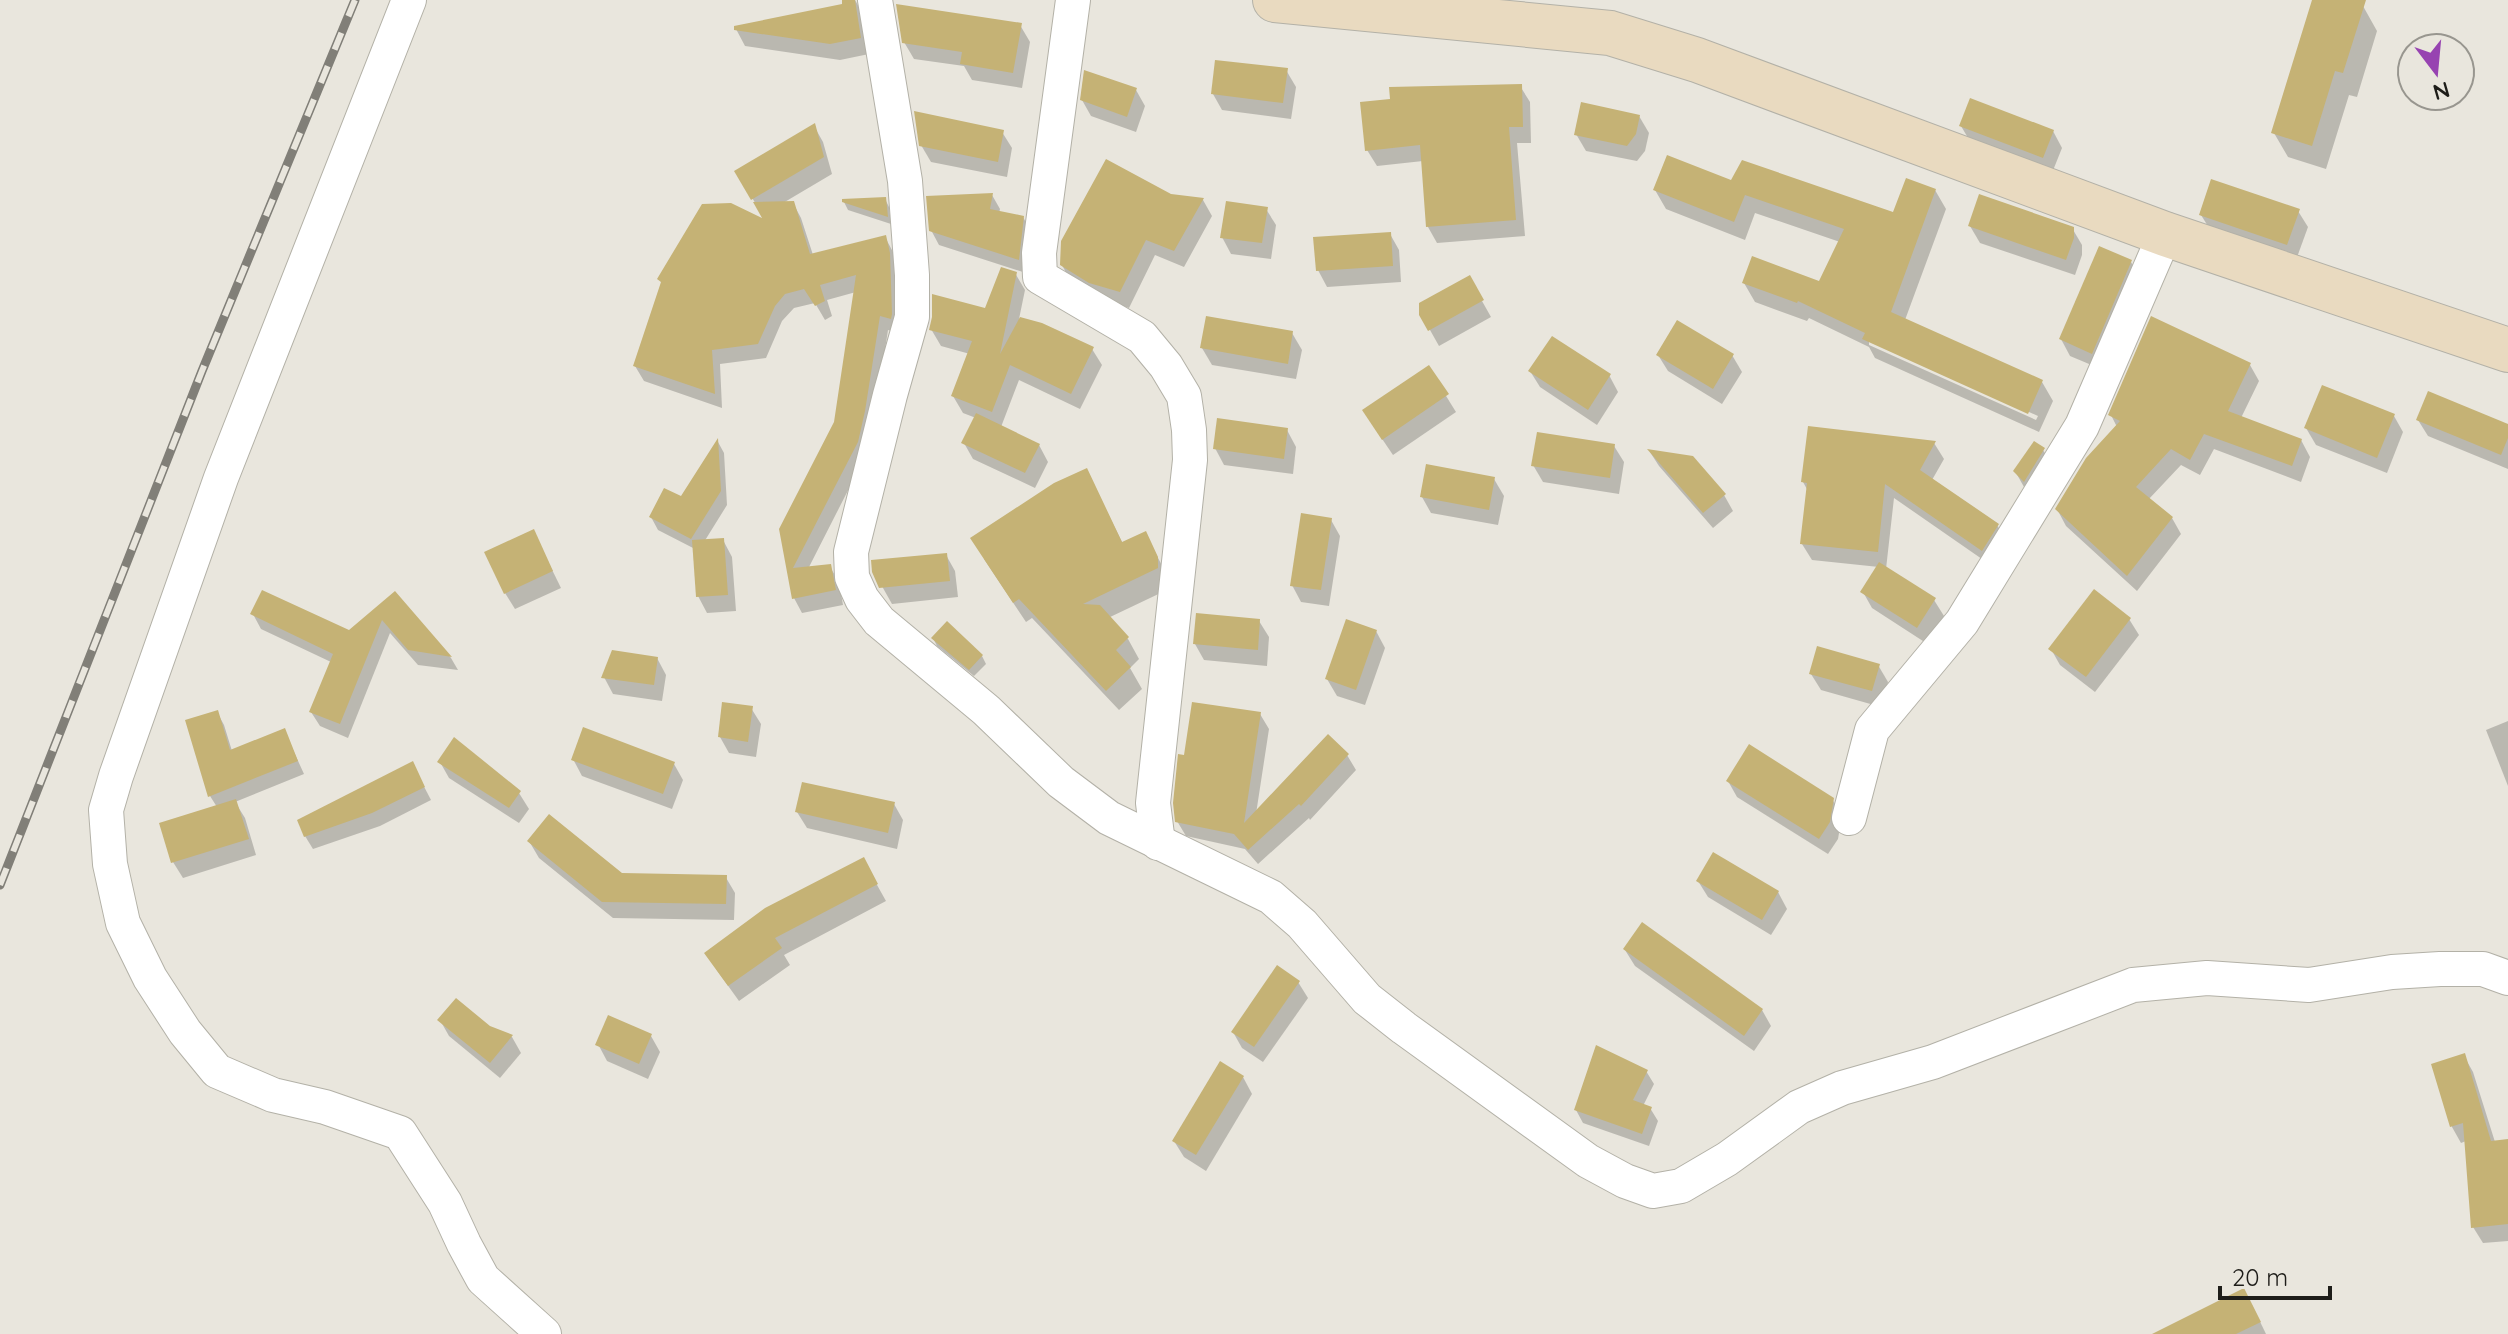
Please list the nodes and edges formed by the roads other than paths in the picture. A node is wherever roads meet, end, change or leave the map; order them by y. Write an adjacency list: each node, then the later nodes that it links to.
1 (409, 0): 10 (street)
2 (875, 0): 8 (street)
3 (1073, 0): 8 (street)
4 (1275, 0): 5 (street)
5 (2165, 234): 6 (street); 7 (street)
6 (2508, 350)
7 (1849, 818)
8 (1158, 843): 9 (street)
9 (2508, 978)
10 (544, 1334)

